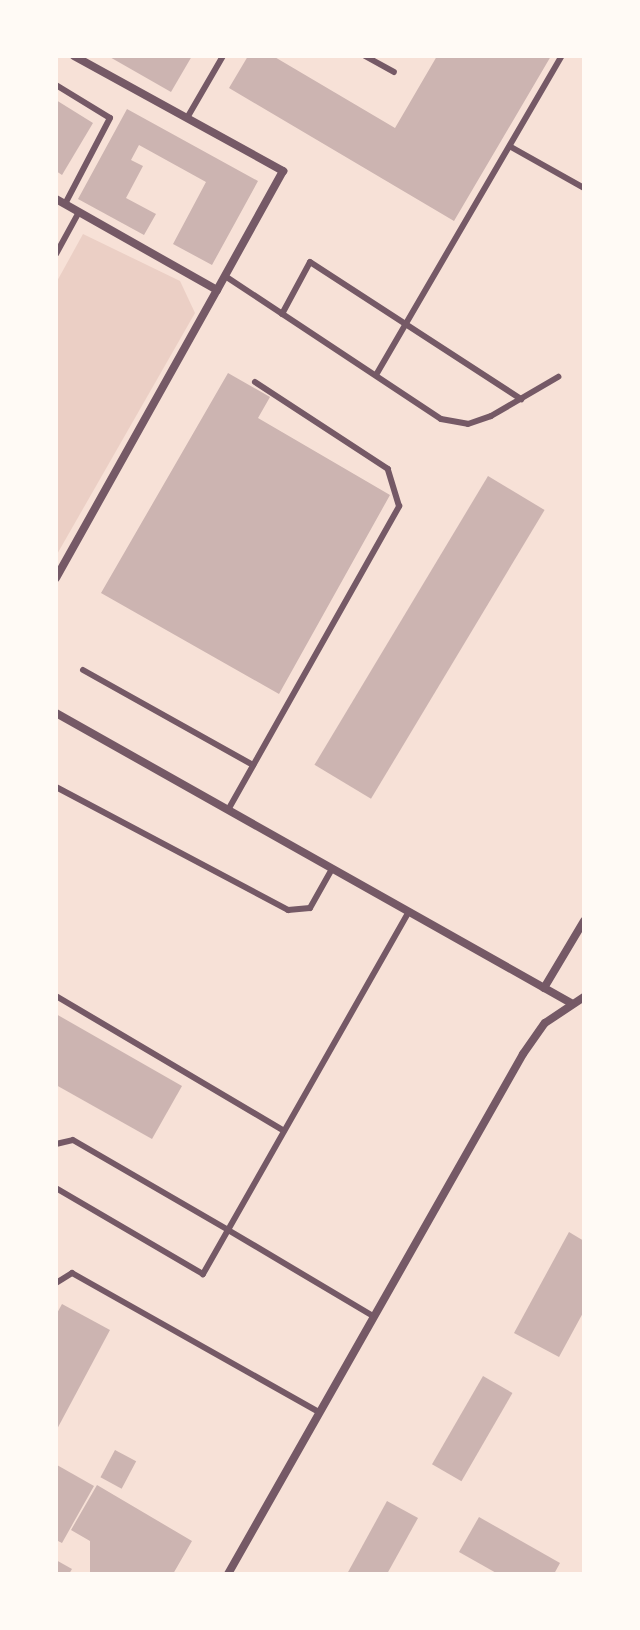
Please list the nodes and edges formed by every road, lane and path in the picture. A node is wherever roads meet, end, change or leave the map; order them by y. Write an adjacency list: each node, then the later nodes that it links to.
1 (74, 56): 7 (street)
2 (223, 56): 7 (lane)
3 (365, 56): 5 (lane)
4 (562, 56): 8 (lane)
5 (394, 72)
6 (56, 85): 10 (lane)
7 (187, 118): 13 (street)
8 (511, 147): 9 (lane); 16 (lane)
9 (584, 188)
10 (60, 202): 11 (street)
11 (79, 212): 12 (lane); 14 (street)
12 (56, 254)
13 (225, 276): 14 (street); 15 (lane)
14 (217, 290): 21 (street)
15 (282, 314): 16 (lane); 17 (lane)
16 (406, 324): 17 (lane); 20 (lane)
17 (376, 375): 20 (lane)
18 (558, 377): 20 (lane)
19 (255, 382): 24 (lane)
20 (521, 399)
21 (56, 578)
22 (83, 670): 24 (lane)
23 (56, 713): 26 (street)
24 (253, 765): 26 (lane)
25 (56, 787): 27 (lane)
26 (228, 810): 27 (street)
27 (332, 869): 28 (street)
28 (409, 912): 30 (street); 34 (lane)
29 (584, 921): 30 (street)
30 (544, 988): 33 (street)
31 (56, 996): 34 (lane)
32 (584, 997): 33 (street)
33 (571, 1003): 39 (street)
34 (283, 1130): 37 (lane)
35 (56, 1144): 37 (lane)
36 (56, 1188): 37 (lane)
37 (228, 1230): 39 (lane)
38 (56, 1283): 40 (lane)
39 (373, 1316): 40 (street)
40 (319, 1412): 41 (street)
41 (228, 1574)

